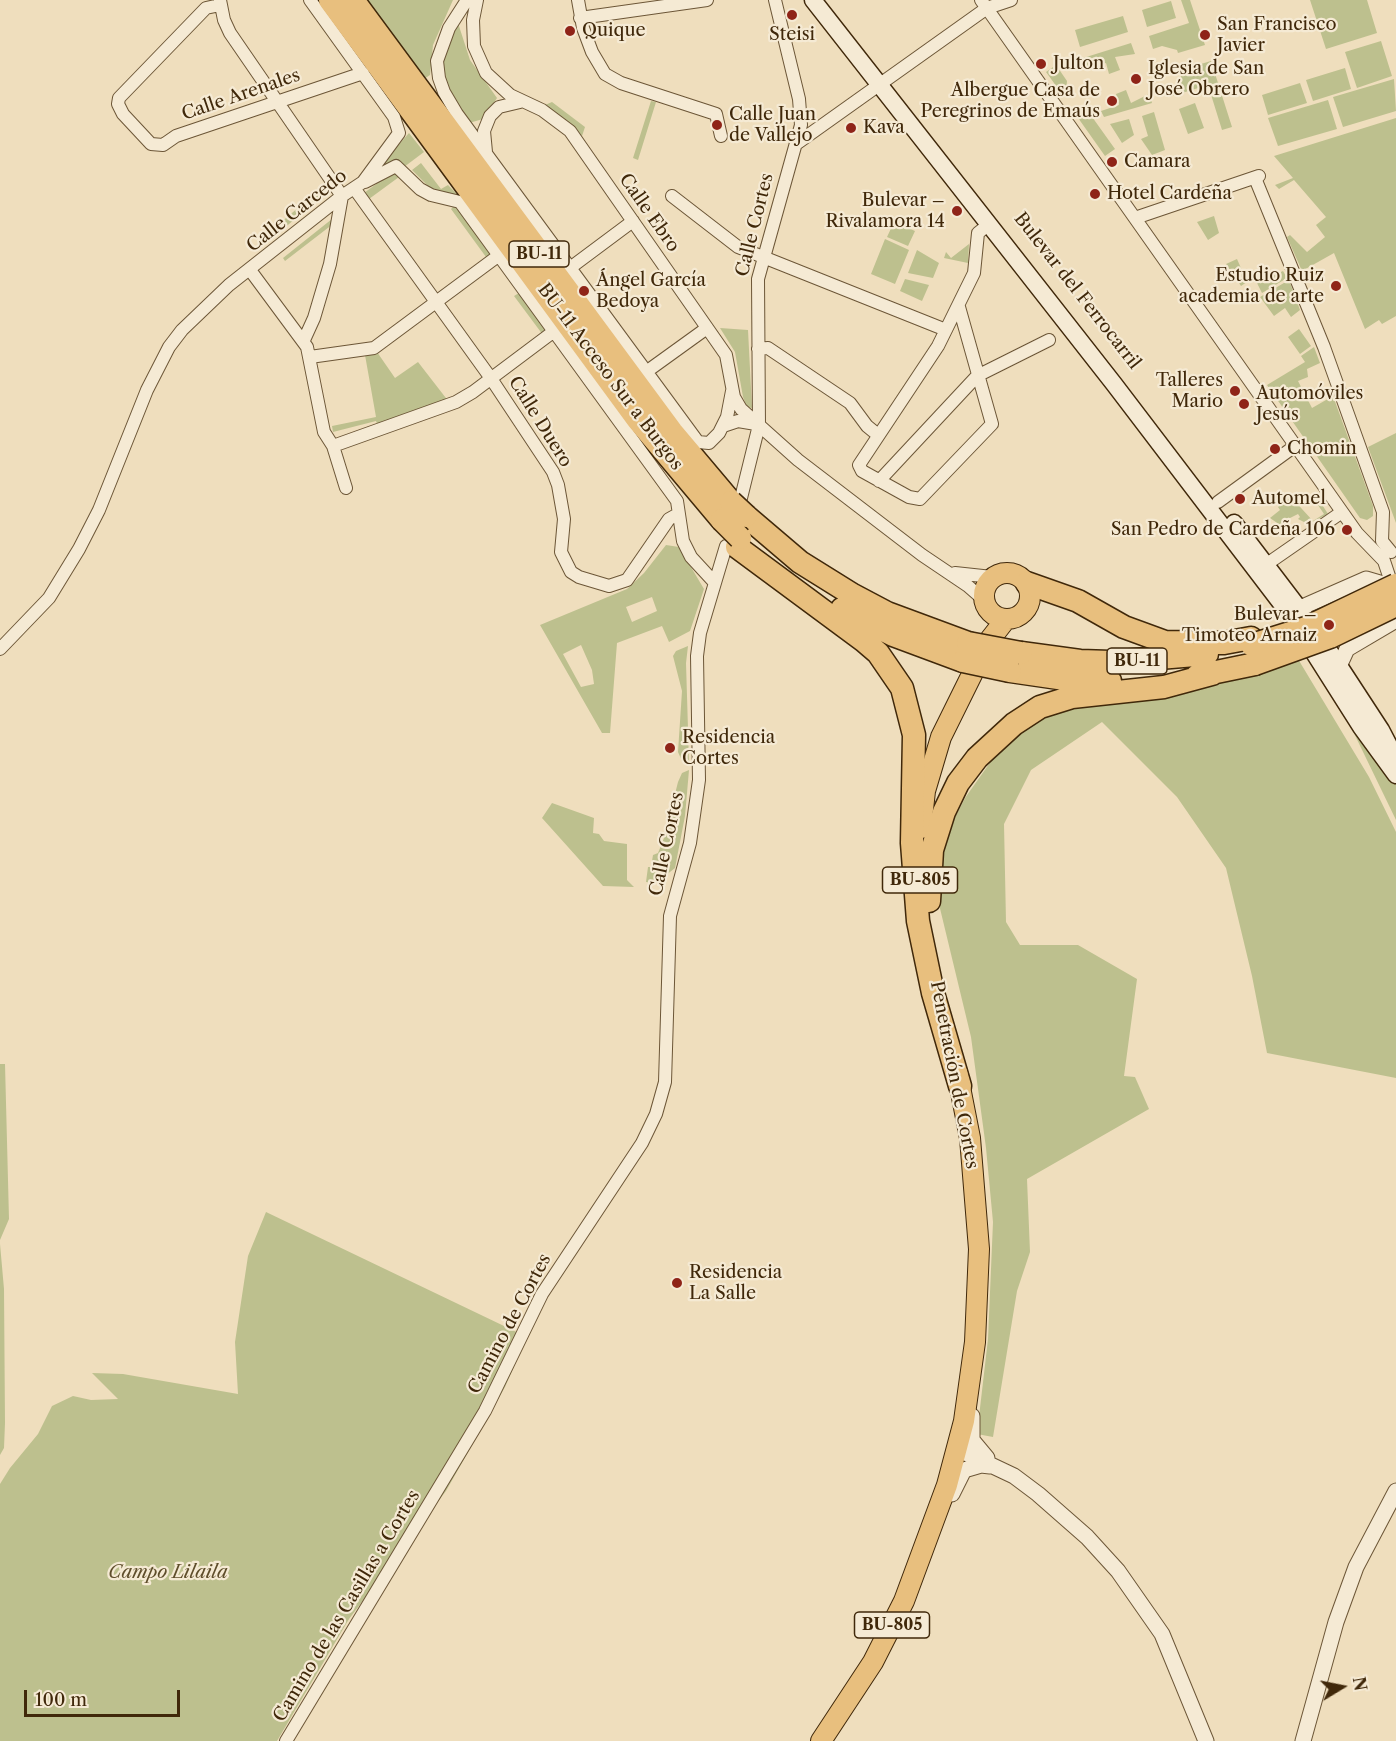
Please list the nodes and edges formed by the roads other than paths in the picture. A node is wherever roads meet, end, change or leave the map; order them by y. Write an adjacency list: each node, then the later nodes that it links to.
1 (310, 0): 15 (street)
2 (330, 0): 59 (highway, BU-11 Acceso Sur a Burgos / BU-11)
3 (353, 0): 59 (highway, BU-11 Acceso Sur a Burgos / BU-11)
4 (467, 0): 25 (street)
5 (477, 0): 17 (street)
6 (578, 0): 14 (street)
7 (707, 0): 14 (street)
8 (775, 0): 21 (street, Calle Cortes)
9 (813, 0): 16 (main road, Bulevar del Ferrocarril)
10 (823, 0): 16 (main road, Bulevar del Ferrocarril)
11 (1011, 0): 13 (street)
12 (220, 2): 18 (street); 18 (street, Calle Arenales)
13 (984, 4): 16 (street); 29 (street)
14 (580, 18): 23 (street)
15 (363, 73): 18 (street, Calle Arenales); 26 (street, Calle Carcedo)
16 (882, 83): 22 (street); 31 (main road, Bulevar del Ferrocarril); 56 (main road, Bulevar del Ferrocarril)
17 (500, 87): 19 (street, Calle Ebro); 20 (street)
18 (277, 102): 27 (street)
19 (520, 102): 20 (street); 30 (street, Calle Ebro)
20 (499, 107): 25 (street)
21 (801, 112): 22 (street); 24 (street, Calle Cortes)
22 (822, 125): 24 (street)
23 (722, 136)
24 (796, 145): 33 (street, Calle Cortes)
25 (487, 156): 34 (street)
26 (359, 185): 27 (street, Calle Carcedo); 32 (street); 36 (street, Calle Duero)
27 (342, 196): 35 (street, Calle Carcedo); 41 (street)
28 (672, 196): 33 (street)
29 (1135, 218): 53 (street); 62 (street)
30 (633, 221): 34 (street); 38 (street, Calle Ebro)
31 (983, 229): 37 (street); 60 (main road, Bulevar del Ferrocarril)
32 (498, 256): 36 (street); 40 (street)
33 (762, 258): 39 (street); 43 (street, Calle Cortes)
34 (570, 268): 45 (street)
35 (250, 270): 41 (street); 72 (street, Calle Carcedo)
36 (436, 300): 44 (street); 47 (street, Calle Duero)
37 (959, 307): 39 (street); 46 (street)
38 (707, 328): 45 (street); 48 (street, Calle Ebro)
39 (946, 330): 51 (street)
40 (553, 332): 47 (street); 58 (street)
41 (304, 340): 44 (street)
42 (1049, 340): 46 (street)
43 (758, 349): 49 (street, Calle Cortes); 51 (street)
44 (310, 357): 52 (street)
45 (646, 372): 50 (street)
46 (977, 376): 54 (street); 54 (street)
47 (490, 377): 52 (street); 58 (street, Calle Duero)
48 (732, 390): 49 (street, Calle Ebro); 50 (street, Calle Ebro)
49 (759, 425): 50 (street); 59 (street, Calle Cortes); 64 (street, Calle Ebro)
50 (723, 426)
51 (878, 435): 54 (street)
52 (333, 446): 55 (street)
53 (1296, 446): 56 (street); 57 (street)
54 (879, 481)
55 (346, 488)
56 (1218, 502): 63 (main road, Bulevar del Ferrocarril)
57 (1342, 512): 61 (street); 63 (street)
58 (678, 514): 67 (street)
59 (733, 525): 67 (street, Calle Cortes); 71 (highway, BU-11 Acceso Sur a Burgos / BU-11); 81 (highway)
60 (1231, 537): 69 (street, Bulevar del Ferrocarril); 77 (main road, Bulevar del Ferrocarril)
61 (1364, 541): 62 (street); 68 (street)
62 (1394, 553)
63 (1271, 562): 69 (main road, Bulevar del Ferrocarril)
64 (950, 573): 65 (street); 70 (street, Calle Ebro)
65 (992, 578): 66 (main road); 70 (main road, BU-805)
66 (1027, 583): 70 (main road); 73 (highway)
67 (715, 584): 80 (street, Calle Cortes)
68 (1395, 602): 69 (street); 73 (highway, BU-11, bridge); 73 (highway, bridge); 75 (street)
69 (1300, 608): 75 (main road, Bulevar del Ferrocarril)
70 (994, 611): 71 (main road, Penetración de Cortes / BU-805)
71 (973, 648): 74 (highway, BU-11, bridge); 81 (main road, Penetración de Cortes / BU-805)
72 (0, 649)
73 (1253, 649): 74 (highway, BU-11); 76 (highway, BU-11)
74 (1015, 662): 76 (highway, BU-11)
75 (1339, 664): 77 (street); 78 (main road, Bulevar del Ferrocarril)
76 (1212, 674): 81 (highway)
77 (1361, 727): 79 (main road, Bulevar del Ferrocarril)
78 (1396, 759)
79 (1396, 775)
80 (665, 1082): 85 (street, Camino de Cortes)
81 (960, 1086): 82 (main road, Penetración de Cortes / BU-805)
82 (975, 1342): 83 (main road, Penetración de Cortes / BU-805); 84 (street)
83 (957, 1449): 84 (street); 87 (main road, Penetración de Cortes / BU-805)
84 (998, 1468): 87 (street); 90 (street)
85 (439, 1490): 88 (street, Camino de las Casillas a Cortes)
86 (1396, 1491): 91 (street)
87 (929, 1539): 89 (main road, Penetración de Cortes / BU-805)
88 (285, 1741)
89 (821, 1741)
90 (1206, 1741)
91 (1303, 1741)

